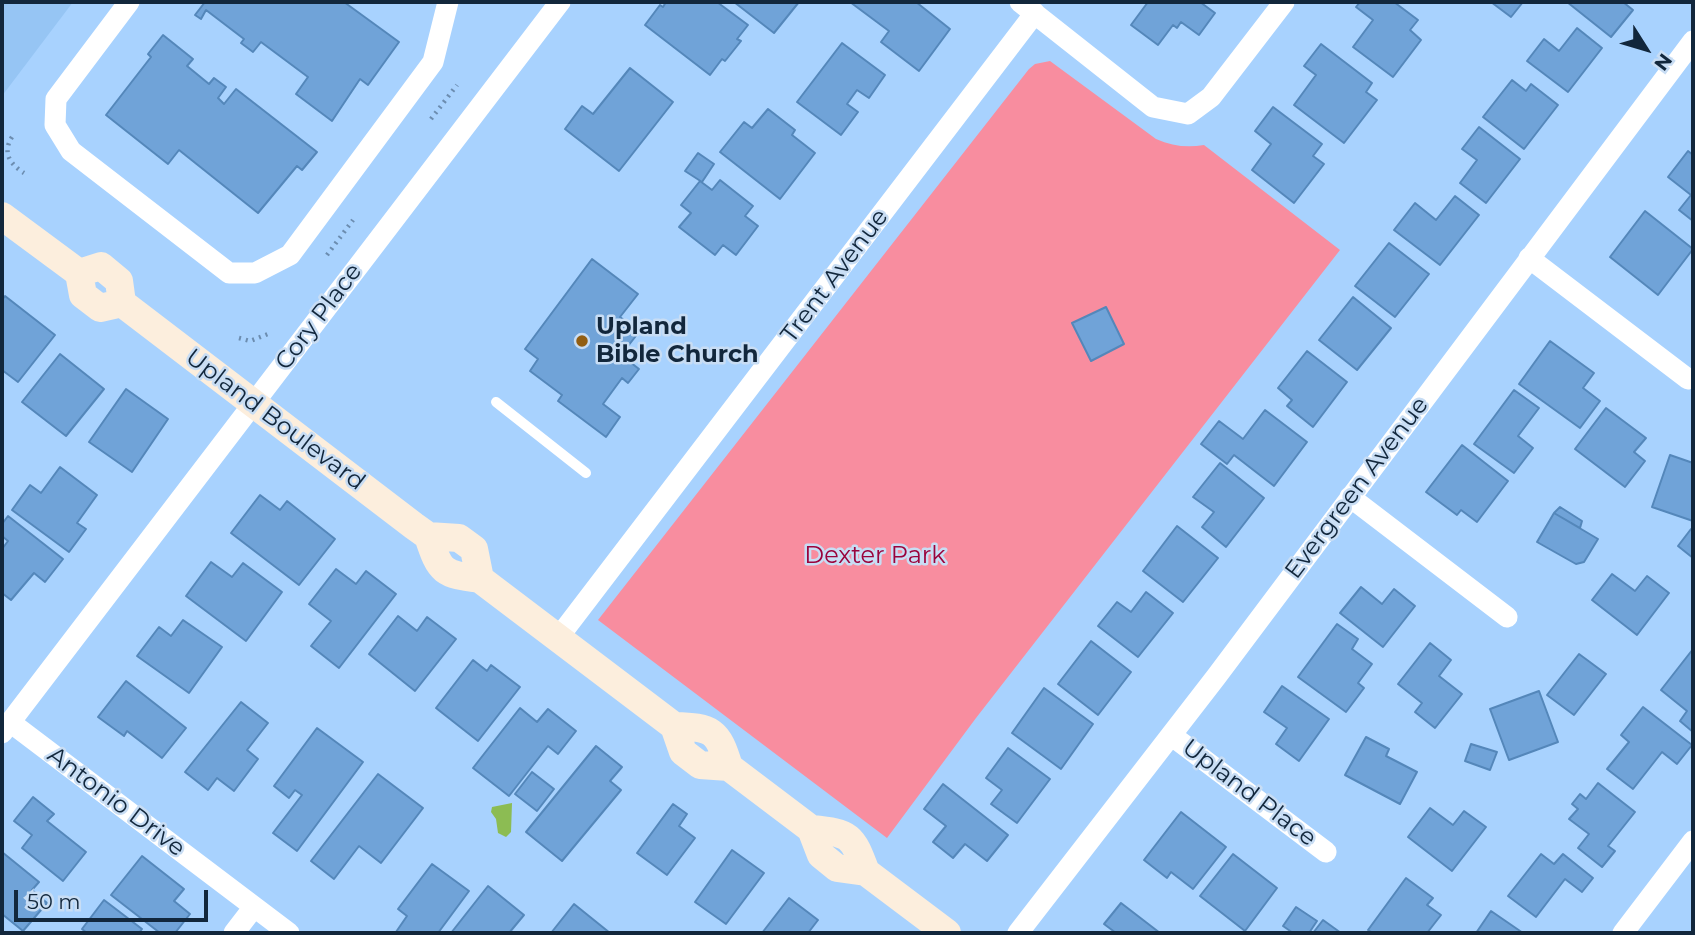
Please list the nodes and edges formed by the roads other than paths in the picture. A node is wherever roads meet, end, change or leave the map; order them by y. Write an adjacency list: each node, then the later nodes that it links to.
1 (129, 2): 4 (street)
2 (560, 2): 11 (street, Cory Place)
3 (1284, 2): 5 (street)
4 (445, 3)
5 (1028, 8): 15 (street, Trent Avenue)
6 (1693, 41): 8 (street, Evergreen Avenue)
7 (2, 216): 11 (street, Upland Boulevard)
8 (1529, 258): 9 (street); 13 (street, Evergreen Avenue)
9 (1688, 379)
10 (496, 402): 12 (lane)
11 (253, 404): 15 (street, Upland Boulevard); 16 (street, Cory Place)
12 (586, 473)
13 (1350, 497): 14 (street); 17 (street, Evergreen Avenue)
14 (1507, 617)
15 (558, 638): 23 (street, Upland Boulevard)
16 (6, 728): 20 (street, Antonio Drive)
17 (1171, 735): 19 (street, Upland Place); 24 (street, Evergreen Avenue)
18 (1693, 841): 25 (street)
19 (1326, 852)
20 (254, 907): 21 (street); 22 (street, Antonio Drive)
21 (234, 933)
22 (289, 933)
23 (947, 933)
24 (1018, 933)
25 (1623, 933)

